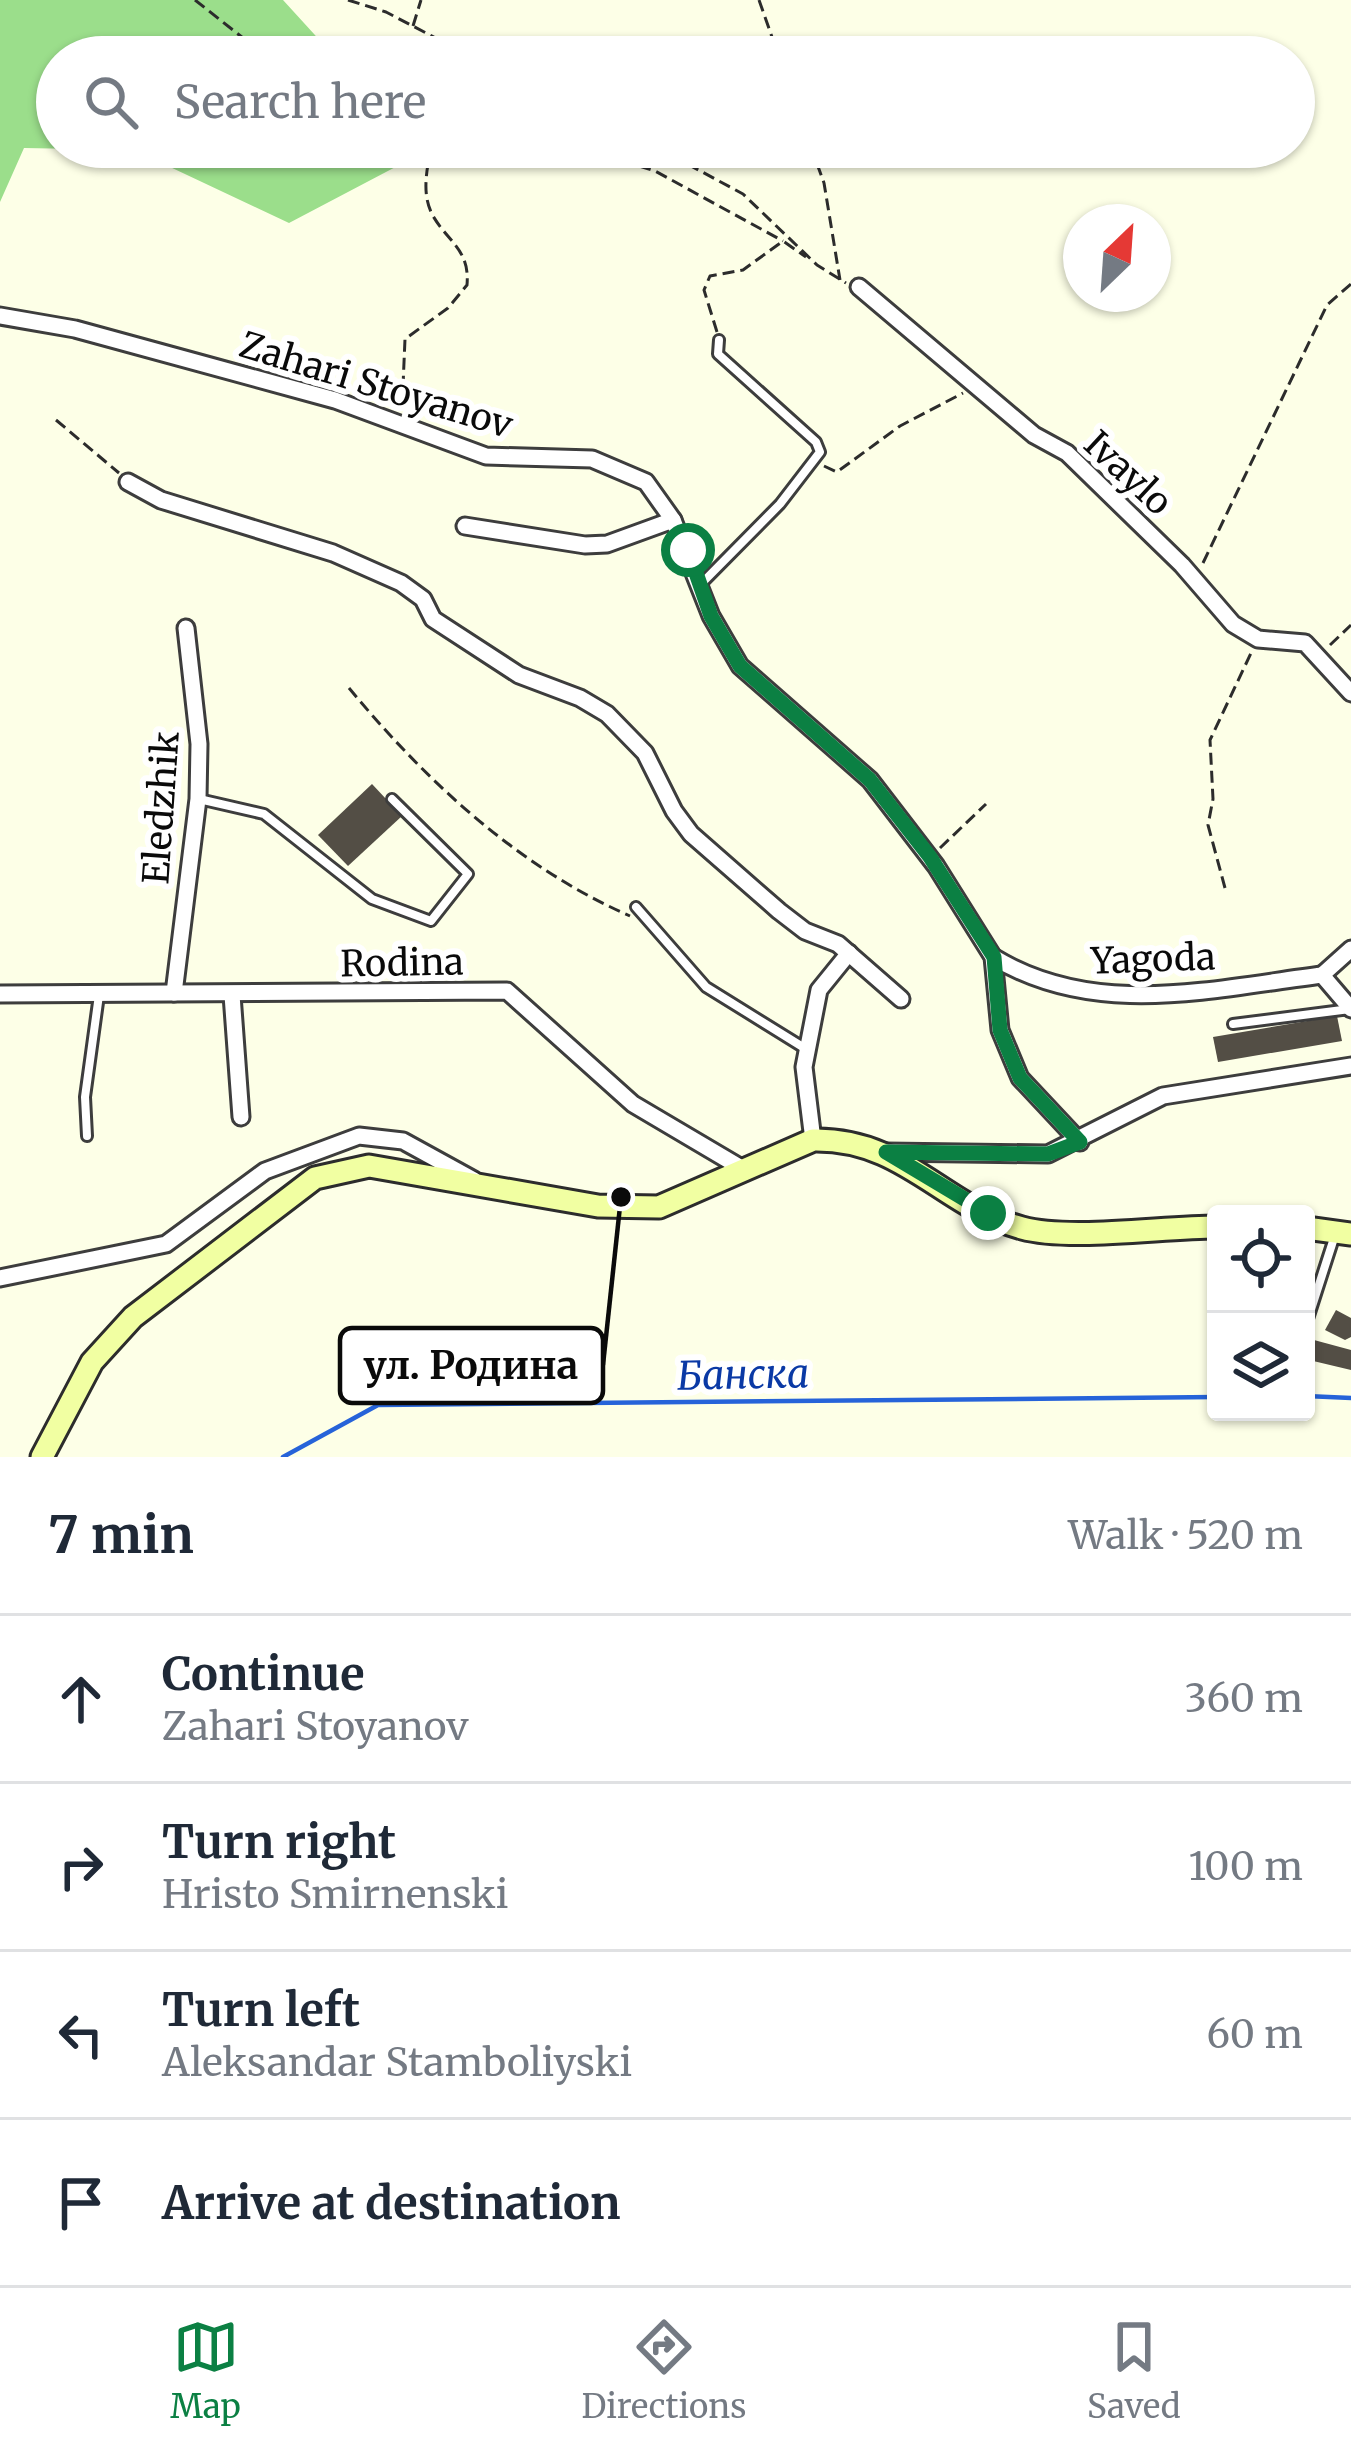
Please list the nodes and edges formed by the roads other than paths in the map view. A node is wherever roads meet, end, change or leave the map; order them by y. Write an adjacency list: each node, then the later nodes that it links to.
1 (859, 287): 9 (street, Ivaylo)
2 (0, 316): 5 (street, Zahari Stoyanov)
3 (719, 340): 7 (lane)
4 (128, 482): 14 (street)
5 (673, 520): 6 (street); 7 (street, Zahari Stoyanov)
6 (465, 526)
7 (699, 586): 15 (street, Zahari Stoyanov)
8 (186, 628): 10 (street, Eledzhik)
9 (1351, 693)
10 (198, 799): 11 (lane); 17 (street, Eledzhik)
11 (392, 799)
12 (636, 907): 24 (lane)
13 (1351, 949): 16 (street)
14 (849, 953): 21 (street); 24 (street)
15 (994, 957): 16 (street, Yagoda); 29 (street, Zahari Stoyanov)
16 (1322, 975): 22 (street)
17 (174, 993): 19 (street, Rodina); 20 (street, Rodina)
18 (0, 994): 19 (street, Rodina)
19 (100, 994): 27 (lane)
20 (232, 995): 26 (street); 31 (street, Rodina)
21 (901, 998)
22 (1351, 1009): 23 (lane)
23 (1233, 1024)
24 (807, 1050): 28 (street)
25 (1351, 1066): 29 (street)
26 (241, 1117)
27 (87, 1136)
28 (813, 1140): 30 (street); 31 (street)
29 (1080, 1142): 30 (street)
30 (886, 1152): 33 (street)
31 (743, 1169): 32 (street)
32 (485, 1186): 35 (street); 37 (street)
33 (1207, 1226)
34 (1343, 1233): 36 (lane)
35 (0, 1278)
36 (1311, 1313)
37 (41, 1457)

